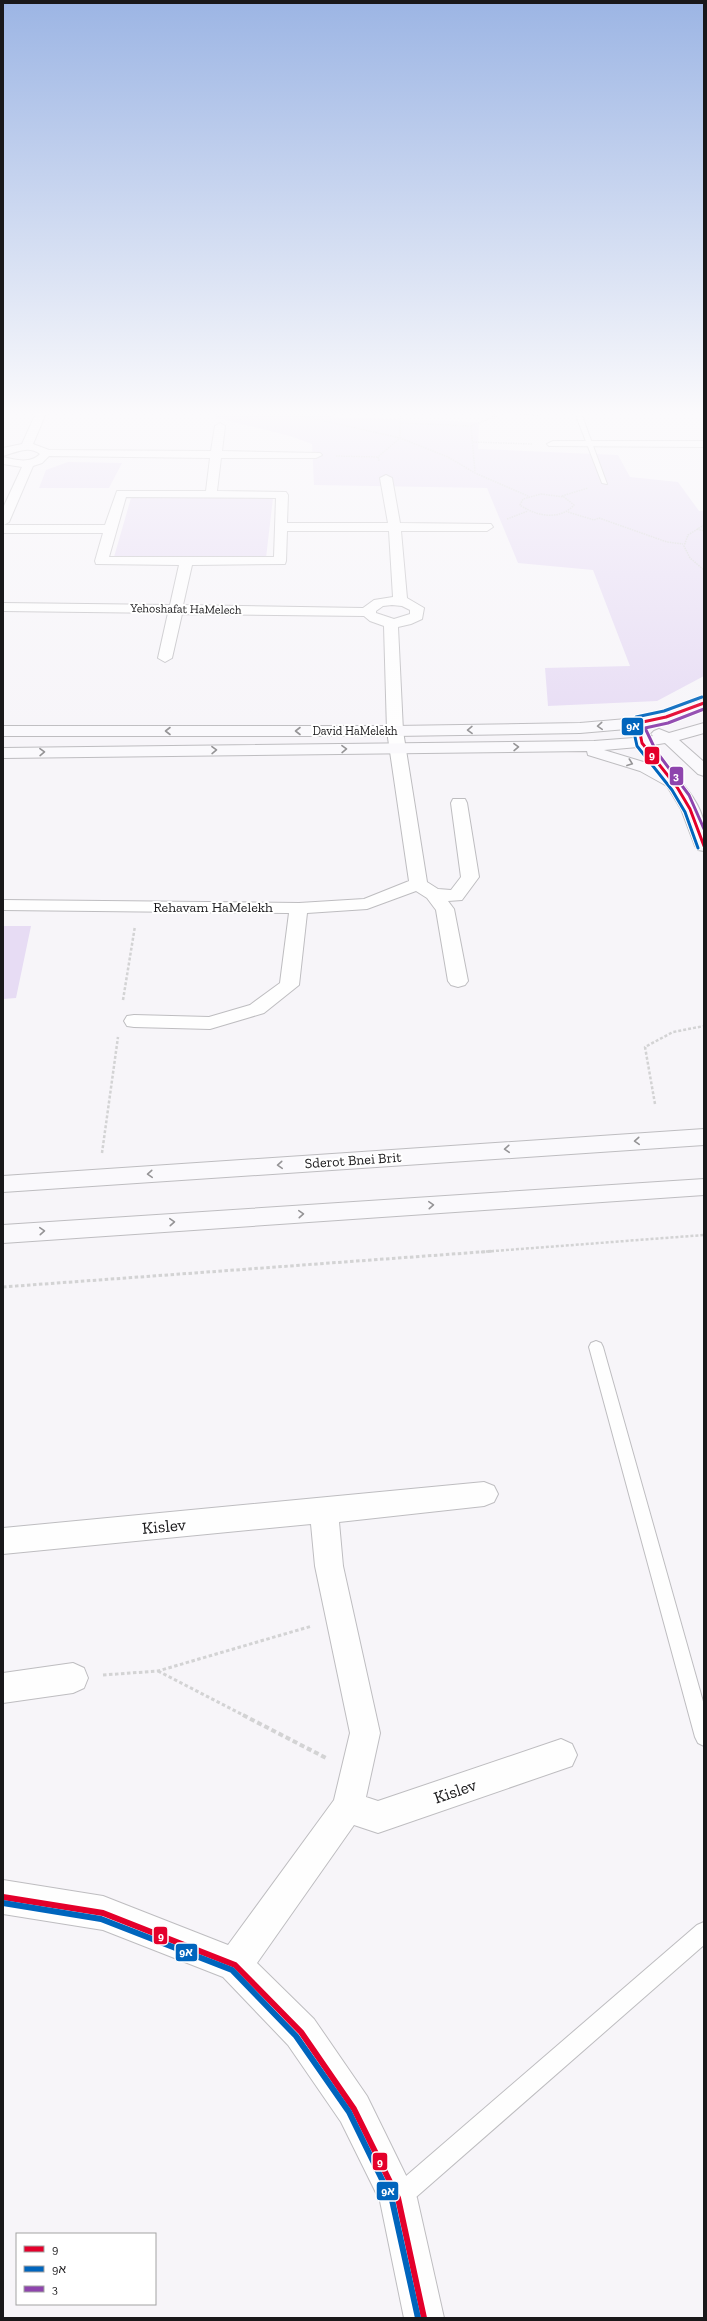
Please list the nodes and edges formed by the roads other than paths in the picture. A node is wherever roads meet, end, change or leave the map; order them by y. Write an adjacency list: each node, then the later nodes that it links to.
1 (112, 521): 8 (street)
2 (281, 521): 4 (street)
3 (394, 521): 6 (street)
4 (281, 527): 6 (street); 9 (street)
5 (487, 527): 6 (street)
6 (395, 528): 10 (street)
7 (3, 529): 8 (street)
8 (110, 529): 9 (street)
9 (186, 562): 12 (street)
10 (400, 601): 13 (street); 14 (street)
11 (3, 607): 12 (street, Yehoshafat HaMelech)
12 (176, 609): 13 (street, Yehoshafat HaMelech); 15 (street)
13 (369, 612): 14 (street)
14 (391, 623): 20 (street)
15 (164, 658)
16 (704, 703): 17 (street, David HaMelekh)
17 (638, 723): 20 (street, David HaMelekh, one-way to 20); 21 (street); 22 (street)
18 (704, 728): 21 (street, David HaMelekh)
19 (3, 731): 20 (street, David HaMelekh, one-way to 19)
20 (395, 731): 24 (street)
21 (669, 739): 22 (street, David HaMelekh); 26 (street)
22 (642, 743): 23 (street, David HaMelekh); 27 (street)
23 (565, 746): 24 (street, David HaMelekh, one-way to 23); 27 (street, one-way to 27)
24 (398, 748): 25 (street, David HaMelekh, one-way to 24); 30 (street)
25 (3, 753)
26 (704, 771)
27 (677, 787): 29 (street)
28 (459, 803): 30 (street, Rehavam HaMelekh)
29 (704, 846)
30 (426, 889): 32 (street, Rehavam HaMelekh); 33 (street)
31 (3, 905): 32 (street, Rehavam HaMelekh)
32 (299, 908): 34 (street)
33 (458, 981)
34 (126, 1026)
35 (704, 1122): 37 (street)
36 (704, 1137): 37 (street, Sderot Bnei Brit)
37 (659, 1139): 38 (street, Sderot Bnei Brit, one-way to 38)
38 (3, 1184)
39 (704, 1187): 40 (street)
40 (666, 1188): 41 (street); 42 (street, one-way to 40)
41 (704, 1197)
42 (3, 1234)
43 (596, 1347): 49 (lane)
44 (484, 1494): 45 (street, Kislev)
45 (324, 1511): 46 (street, Kislev); 51 (street)
46 (3, 1541)
47 (73, 1678): 48 (street)
48 (3, 1688)
49 (704, 1737)
50 (561, 1755): 51 (street, Kislev)
51 (348, 1807): 54 (street)
52 (3, 1898): 54 (street)
53 (704, 1932): 55 (lane)
54 (235, 1965): 55 (street)
55 (398, 2198): 56 (street)
56 (424, 2318)

